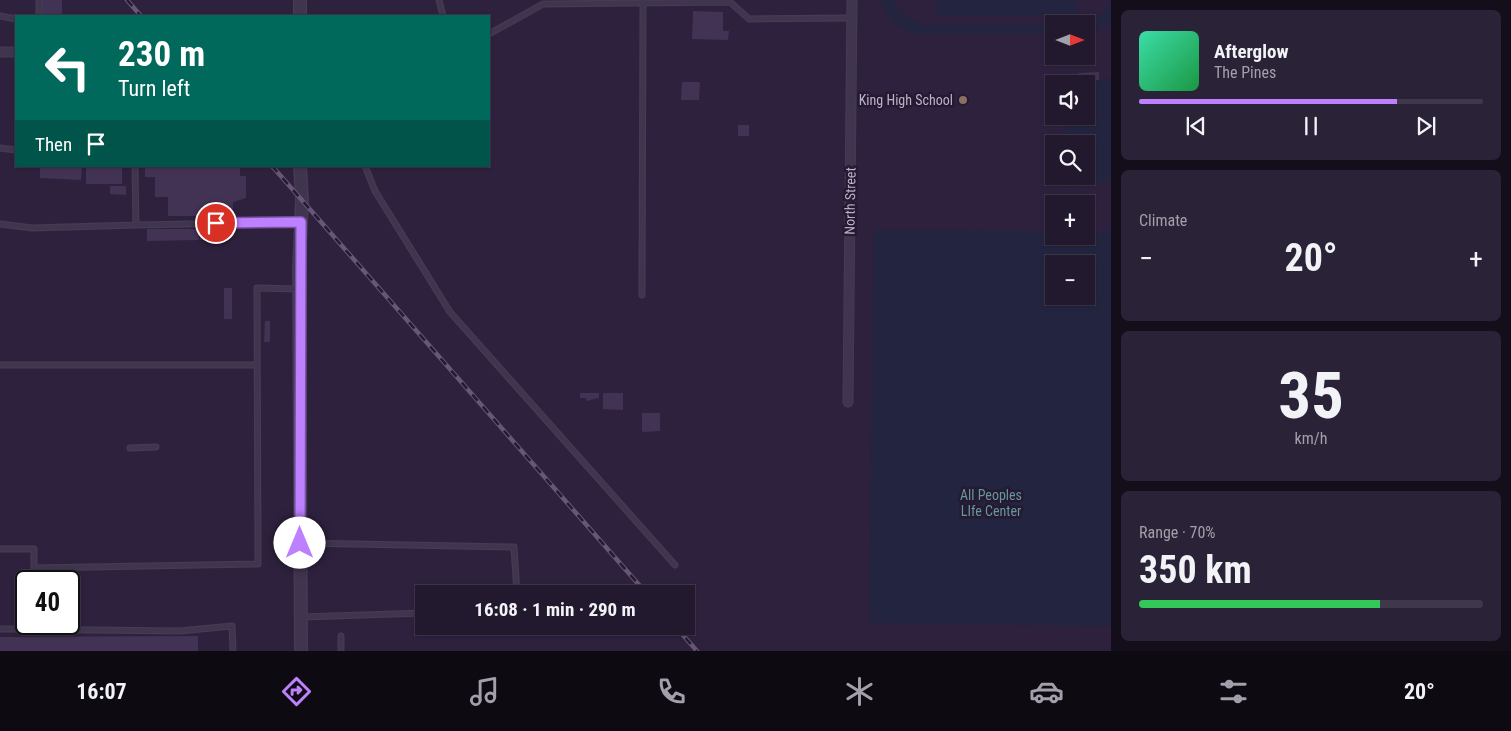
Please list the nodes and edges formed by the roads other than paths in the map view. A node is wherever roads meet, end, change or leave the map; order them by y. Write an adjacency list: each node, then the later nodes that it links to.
1 (39, 0): 6 (lane)
2 (300, 0): 7 (street)
3 (439, 0): 8 (lane)
4 (852, 0): 10 (street, North Street)
5 (643, 4): 10 (lane); 12 (lane); 24 (lane)
6 (39, 15)
7 (300, 15)
8 (443, 15)
9 (0, 16): 11 (lane)
10 (852, 18): 27 (street, North Street)
11 (15, 19)
12 (490, 33)
13 (0, 52): 14 (street)
14 (15, 52)
15 (0, 148): 16 (lane)
16 (15, 150)
17 (135, 167): 22 (lane)
18 (300, 167): 20 (street)
19 (365, 167): 32 (lane)
20 (301, 222): 22 (lane); 23 (street)
21 (0, 224): 22 (lane)
22 (136, 225)
23 (300, 289): 26 (lane); 30 (street)
24 (642, 295)
25 (0, 364): 26 (lane)
26 (256, 365): 31 (lane)
27 (848, 402)
28 (156, 447): 29 (lane)
29 (130, 448)
30 (300, 543): 33 (lane); 35 (street)
31 (0, 549)
32 (675, 564)
33 (516, 585)
34 (415, 613): 35 (lane)
35 (301, 617): 39 (street)
36 (0, 629): 38 (lane)
37 (341, 636): 40 (lane)
38 (233, 651)
39 (301, 651)
40 (341, 651)

